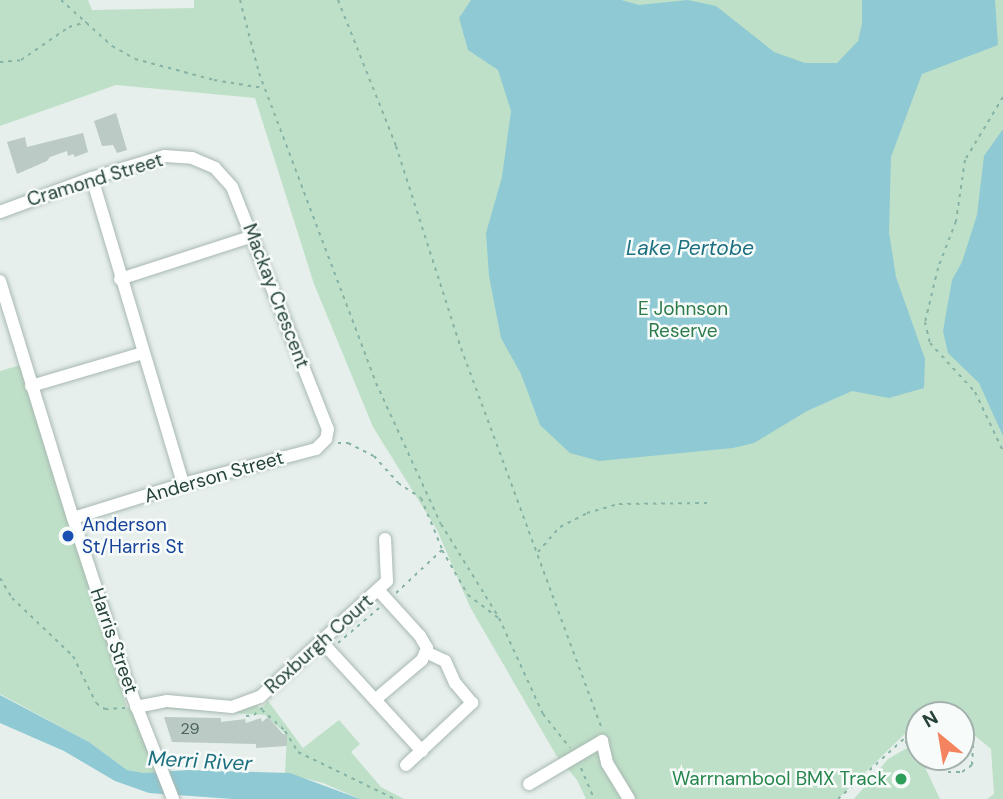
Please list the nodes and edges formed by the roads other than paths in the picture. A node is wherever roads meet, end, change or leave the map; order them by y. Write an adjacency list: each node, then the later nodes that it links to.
1 (192, 158): 2 (street, Cramond Street); 4 (street, Mackay Crescent)
2 (92, 178): 3 (street, Cramond Street); 5 (street)
3 (0, 212)
4 (253, 236): 5 (street); 9 (street, Mackay Crescent)
5 (120, 279): 7 (street)
6 (0, 281): 8 (street, Harris Street)
7 (143, 354): 8 (street); 10 (street)
8 (31, 386): 11 (street, Harris Street)
9 (319, 447): 10 (street, Anderson Street)
10 (183, 484): 11 (street, Anderson Street)
11 (73, 518): 17 (street, Harris Street)
12 (385, 539): 13 (street)
13 (379, 591): 14 (street, Roxburgh Court); 15 (street)
14 (322, 642): 16 (street); 17 (street, Roxburgh Court)
15 (426, 652): 16 (street); 18 (street)
16 (376, 699): 18 (street)
17 (136, 707): 21 (street, Harris Street)
18 (422, 751): 19 (street)
19 (406, 765)
20 (529, 784): 22 (street)
21 (173, 799)
22 (629, 799)

